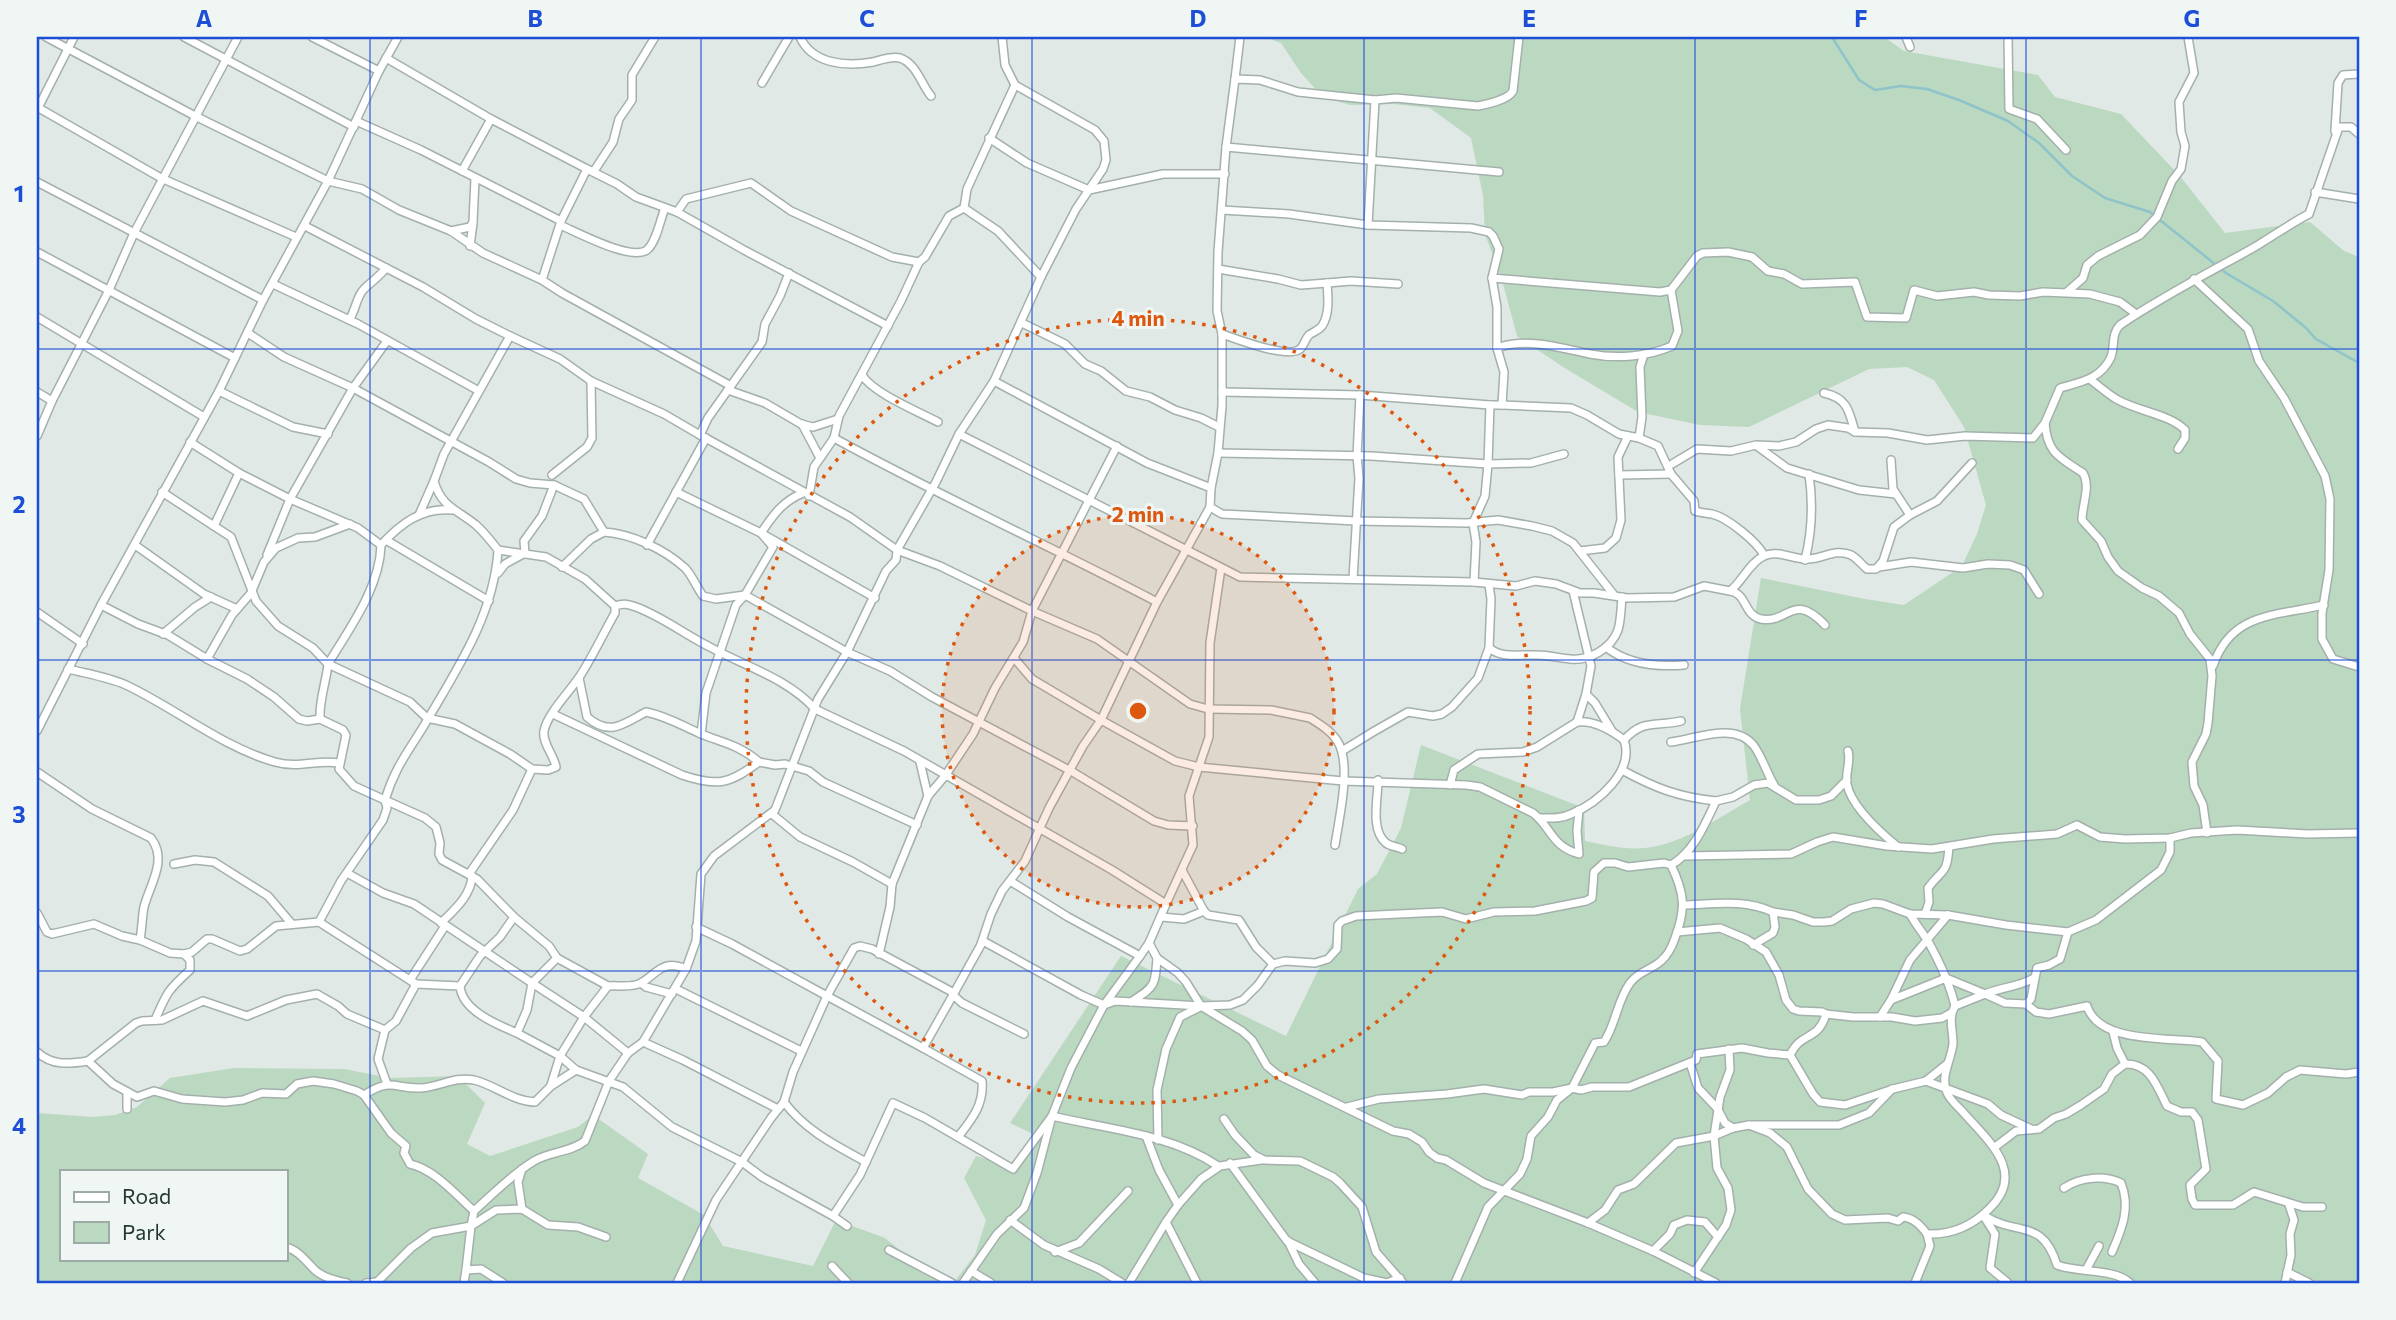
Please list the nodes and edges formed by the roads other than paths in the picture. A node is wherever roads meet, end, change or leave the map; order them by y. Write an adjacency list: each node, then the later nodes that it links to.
1 (47, 37): 17 (street)
2 (74, 37): 17 (street)
3 (184, 37): 19 (street)
4 (238, 37): 19 (street)
5 (312, 37): 20 (street)
6 (398, 37): 18 (street)
7 (655, 37): 37 (street)
8 (789, 37): 23 (street)
9 (800, 37): 25 (street)
10 (1002, 37): 24 (street)
11 (1241, 37): 22 (street)
12 (1519, 37): 26 (street)
13 (1906, 37): 16 (street)
14 (2008, 37): 35 (street)
15 (2188, 37): 74 (street)
16 (1910, 47)
17 (68, 48): 27 (street); 28 (street)
18 (386, 58): 20 (street); 29 (street)
19 (225, 61): 28 (street); 30 (street)
20 (379, 71): 30 (street)
21 (2359, 74): 32 (street)
22 (1235, 79): 26 (street); 34 (street)
23 (762, 83)
24 (1015, 85): 33 (street); 45 (street)
25 (931, 96)
26 (1375, 100): 36 (street)
27 (37, 109): 41 (street)
28 (197, 117): 41 (street); 43 (street)
29 (491, 119): 37 (street); 38 (street)
30 (355, 124): 38 (street); 43 (street)
31 (2359, 134): 32 (street)
32 (2334, 135): 46 (street)
33 (989, 138): 45 (street); 49 (street)
34 (1226, 147): 36 (street); 40 (street)
35 (2066, 150)
36 (1372, 160): 39 (street); 54 (street)
37 (590, 170): 48 (street); 53 (street)
38 (462, 171): 42 (street)
39 (1499, 172)
40 (1225, 174): 45 (street); 50 (street)
41 (161, 178): 57 (street); 58 (street)
42 (475, 179): 52 (street); 53 (street)
43 (328, 181): 55 (street); 56 (street)
44 (37, 183): 57 (street)
45 (1089, 190): 65 (street)
46 (2315, 192): 47 (street); 67 (street)
47 (2359, 200)
48 (665, 208): 51 (street); 53 (street)
49 (964, 208): 61 (street); 65 (street)
50 (1222, 210): 54 (street); 63 (street)
51 (677, 212): 61 (street); 64 (street)
52 (474, 222): 56 (street); 59 (street)
53 (561, 223): 68 (street)
54 (1367, 225): 66 (street)
55 (305, 226): 58 (street); 62 (street)
56 (451, 231): 59 (street)
57 (134, 233): 72 (street); 75 (street)
58 (296, 237): 70 (street)
59 (471, 246): 68 (street)
60 (37, 251): 72 (street)
61 (919, 262): 80 (street)
62 (386, 268): 78 (street); 83 (street)
63 (1218, 269): 69 (street); 82 (street)
64 (789, 273): 80 (street); 94 (street)
65 (1041, 276): 79 (street)
66 (1492, 278): 73 (street); 86 (street)
67 (2194, 279): 76 (street); 187 (street)
68 (542, 280): 94 (street)
69 (1327, 283): 71 (street); 82 (street)
70 (273, 284): 75 (street); 78 (street)
71 (1398, 285)
72 (109, 290): 85 (street); 88 (street)
73 (1671, 290): 74 (street); 87 (street)
74 (2067, 292): 76 (street)
75 (263, 300): 81 (street)
76 (2136, 314): 90 (street)
77 (37, 317): 85 (street)
78 (349, 320): 84 (street)
79 (1022, 323): 92 (street); 109 (street)
80 (888, 326): 89 (street)
81 (247, 334): 88 (street); 93 (street)
82 (1222, 334): 98 (street)
83 (510, 336): 91 (street); 96 (street)
84 (387, 341): 93 (street); 96 (street)
85 (82, 343): 101 (street); 104 (street)
86 (1497, 348): 87 (street); 103 (street)
87 (1644, 354): 117 (street)
88 (234, 358): 95 (street)
89 (862, 375): 105 (street); 106 (street)
90 (2091, 380): 107 (street); 122 (street)
91 (590, 381): 114 (street); 134 (street)
92 (994, 381): 112 (street); 121 (street)
93 (353, 388): 111 (street); 119 (street)
94 (730, 388): 108 (street); 114 (street)
95 (219, 391): 104 (street); 111 (street)
96 (479, 391): 119 (street)
97 (37, 392): 101 (street)
98 (1222, 392): 100 (street); 109 (street)
99 (1824, 393): 110 (street)
100 (1360, 396): 102 (street); 125 (street)
101 (52, 401): 113 (street)
102 (1490, 405): 103 (street); 129 (street)
103 (1502, 405): 115 (street)
104 (205, 417): 118 (street)
105 (838, 419): 108 (street); 116 (street)
106 (938, 422)
107 (2045, 423): 110 (street); 206 (street)
108 (801, 424): 126 (street)
109 (1219, 427): 123 (street)
110 (1855, 432): 120 (street)
111 (328, 434): 144 (street)
112 (958, 434): 138 (street); 145 (street)
113 (37, 436)
114 (703, 436): 141 (street); 143 (street)
115 (1628, 436): 117 (street); 135 (street)
116 (834, 438): 126 (street); 138 (street)
117 (1639, 438): 132 (street)
118 (190, 442): 131 (street); 140 (street)
119 (450, 442): 136 (street); 137 (street)
120 (1756, 445): 130 (street); 133 (street)
121 (1117, 446): 139 (street); 145 (street)
122 (2178, 449)
123 (1218, 453): 125 (street); 139 (street)
124 (1564, 454): 129 (street)
125 (1357, 456): 129 (street); 150 (street)
126 (820, 458): 143 (street)
127 (1891, 460): 142 (street)
128 (1972, 463): 149 (street)
129 (1489, 464): 151 (street)
130 (1672, 464)
131 (239, 473): 144 (street); 153 (street)
132 (1671, 474): 135 (street); 165 (street)
133 (1809, 474): 142 (street); 166 (street)
134 (552, 475)
135 (1619, 475): 162 (street)
136 (434, 481): 147 (street); 148 (street)
137 (554, 485): 154 (street); 164 (street)
138 (932, 488): 161 (street); 163 (street)
139 (1211, 488): 146 (street)
140 (162, 492): 153 (street); 157 (street)
141 (676, 492): 155 (street); 158 (street)
142 (1896, 494): 149 (street)
143 (806, 495): 155 (street); 161 (street)
144 (290, 499): 152 (street); 167 (street)
145 (1089, 499): 159 (street); 163 (street)
146 (1210, 507): 150 (street); 159 (street)
147 (452, 510): 148 (street); 160 (street)
148 (419, 515): 156 (street)
149 (1910, 515): 170 (street)
150 (1356, 521): 151 (street); 172 (street)
151 (1473, 523): 162 (street); 173 (street)
152 (351, 524): 156 (street); 167 (street)
153 (214, 526): 177 (street)
154 (604, 532): 158 (street); 168 (street)
155 (761, 533): 179 (street); 182 (street)
156 (383, 543): 183 (street); 202 (street)
157 (135, 545): 181 (street); 185 (street)
158 (647, 545): 179 (street)
159 (1186, 549): 169 (street); 184 (street)
160 (498, 550): 164 (street); 171 (street)
161 (897, 550): 182 (street); 189 (street)
162 (1580, 551): 180 (street)
163 (1063, 552): 184 (street); 189 (street)
164 (526, 553): 168 (street); 171 (street)
165 (1764, 555): 166 (street); 176 (street)
166 (1805, 559): 170 (street)
167 (264, 562): 177 (street)
168 (562, 567): 186 (street)
169 (1221, 568): 172 (street); 210 (street)
170 (1879, 568): 178 (street)
171 (497, 575): 183 (street)
172 (1353, 579): 173 (street)
173 (1474, 582): 174 (street)
174 (1489, 585): 175 (street); 195 (street)
175 (1573, 592): 180 (street); 198 (street)
176 (1730, 592): 180 (street); 191 (street)
177 (251, 593): 188 (street); 202 (street)
178 (2039, 594)
179 (746, 595): 196 (street); 197 (street)
180 (1618, 596): 194 (street)
181 (211, 597): 188 (street); 192 (street)
182 (875, 598): 197 (street)
183 (489, 601): 212 (street)
184 (1157, 601): 201 (street)
185 (101, 605): 192 (street); 193 (street)
186 (615, 606): 196 (street); 207 (street)
187 (2324, 606): 204 (street); 206 (street)
188 (237, 610): 200 (street)
189 (1032, 611): 199 (street); 201 (street)
190 (37, 612): 193 (street)
191 (1825, 625)
192 (163, 634): 200 (street)
193 (83, 644): 205 (street)
194 (1606, 647): 198 (street); 203 (street)
195 (1489, 649): 198 (street); 223 (street)
196 (718, 652): 209 (street); 220 (street)
197 (847, 652): 209 (street); 216 (street)
198 (1590, 657): 208 (street)
199 (1014, 658): 214 (street); 216 (street)
200 (207, 659): 213 (street)
201 (1129, 662): 210 (street); 214 (street)
202 (328, 664): 212 (street); 213 (street)
203 (1684, 665)
204 (2359, 667)
205 (68, 669): 218 (street); 227 (street)
206 (2211, 670): 250 (street)
207 (579, 678): 211 (street); 220 (street)
208 (1586, 694): 217 (street); 219 (street)
209 (815, 709): 226 (street); 228 (street)
210 (1208, 709): 223 (street); 229 (street)
211 (553, 714): 225 (street); 230 (street)
212 (427, 718): 230 (street); 241 (street)
213 (320, 719): 227 (street)
214 (1101, 720): 229 (street); 232 (street)
215 (1681, 721): 221 (street)
216 (978, 722): 232 (street); 234 (street)
217 (1577, 722): 219 (street); 238 (street)
218 (37, 732)
219 (1613, 732): 221 (street)
220 (701, 734): 225 (street)
221 (1624, 740): 231 (street)
222 (1671, 742): 239 (street)
223 (1342, 751): 235 (street)
224 (1848, 751): 237 (street)
225 (759, 761): 228 (street)
226 (920, 762): 234 (street); 240 (street)
227 (339, 763): 241 (street)
228 (791, 765): 244 (street); 246 (street)
229 (1199, 767): 235 (street); 247 (street)
230 (532, 769): 261 (street)
231 (1622, 770): 242 (street); 243 (street)
232 (1071, 771): 247 (street); 248 (street)
233 (37, 772): 281 (street)
234 (945, 776): 240 (street); 248 (street)
235 (1343, 780): 236 (street); 252 (street)
236 (1378, 780): 238 (street); 255 (street)
237 (1847, 780): 239 (street); 254 (street)
238 (1450, 785): 245 (street)
239 (1774, 785): 242 (street)
240 (928, 796): 246 (street)
241 (385, 800): 260 (street); 261 (street)
242 (1716, 802): 256 (street)
243 (1579, 810): 245 (street); 245 (street)
244 (772, 814): 263 (street); 277 (street)
245 (1539, 818)
246 (917, 825): 263 (street)
247 (1193, 825): 259 (street)
248 (1040, 829): 262 (street); 264 (street)
249 (2357, 832): 250 (street)
250 (2207, 833): 251 (street)
251 (2170, 838): 253 (street); 279 (street)
252 (1335, 845)
253 (1949, 846): 254 (street); 270 (street)
254 (1899, 847): 256 (street)
255 (1402, 849)
256 (1685, 856): 258 (street)
257 (174, 864): 275 (street)
258 (1671, 865): 265 (street); 291 (street)
259 (1183, 872): 264 (street); 266 (street)
260 (348, 873): 274 (street); 276 (street)
261 (470, 875): 272 (street); 276 (street)
262 (1010, 881): 282 (street); 288 (street)
263 (892, 884): 287 (street)
264 (1166, 904): 273 (street)
265 (1684, 905): 267 (street); 278 (street)
266 (1204, 911): 273 (street); 291 (street)
267 (1773, 912): 269 (street); 284 (street)
268 (37, 913): 281 (street)
269 (1910, 914): 270 (street); 280 (street)
270 (1925, 914): 271 (street)
271 (1948, 915): 279 (street); 280 (street)
272 (514, 917): 285 (street); 289 (street)
273 (1161, 917): 283 (street)
274 (318, 922): 275 (street); 295 (street)
275 (291, 923): 286 (street)
276 (443, 925): 285 (street); 295 (street)
277 (696, 928): 292 (street); 303 (street)
278 (1677, 932): 284 (street); 336 (street)
279 (2068, 932): 294 (street)
280 (1927, 939): 293 (street); 304 (street)
281 (140, 940): 286 (street)
282 (983, 941): 301 (street); 307 (street)
283 (1149, 943): 288 (street); 290 (street)
284 (1753, 944): 310 (street)
285 (484, 952): 296 (street); 298 (street)
286 (184, 954): 313 (street)
287 (879, 954): 301 (street); 303 (street)
288 (1140, 956): 307 (street)
289 (557, 958): 296 (street); 299 (street)
290 (1157, 958): 305 (street); 308 (street)
291 (1273, 964): 308 (street)
292 (686, 969): 297 (street); 300 (street)
293 (1945, 978): 302 (street); 304 (street); 309 (street)
294 (2034, 978): 302 (street); 306 (street)
295 (413, 982): 298 (street); 314 (street)
296 (532, 983): 311 (street); 316 (street)
297 (640, 984): 299 (street); 300 (street)
298 (460, 986): 316 (street)
299 (607, 986): 311 (street)
300 (674, 991): 318 (street); 321 (street)
301 (954, 994): 317 (street); 319 (street)
302 (1985, 994): 306 (street); 309 (street)
303 (827, 996): 319 (street); 321 (street)
304 (1891, 1000): 312 (street)
305 (1130, 1002): 307 (street); 308 (street)
306 (2026, 1004): 315 (street)
307 (1104, 1005): 346 (street)
308 (1201, 1006): 342 (street); 354 (street)
309 (1953, 1010): 312 (street); 328 (street)
310 (1826, 1014): 312 (street); 325 (street)
311 (584, 1017): 323 (street); 324 (street)
312 (1880, 1017)
313 (155, 1020): 314 (street); 326 (street)
314 (385, 1030): 334 (street)
315 (2113, 1032): 329 (street); 331 (street)
316 (517, 1033): 324 (street)
317 (1024, 1034)
318 (643, 1042): 323 (street); 344 (street)
319 (923, 1048): 353 (street)
320 (1729, 1049): 325 (street); 327 (street); 345 (street)
321 (801, 1051): 341 (street)
322 (37, 1052): 326 (street)
323 (628, 1053): 332 (street)
324 (560, 1055): 330 (street); 335 (street)
325 (1790, 1055): 337 (street)
326 (88, 1061): 339 (street)
327 (1690, 1063): 336 (street); 345 (street)
328 (1947, 1064): 333 (street); 338 (street)
329 (2124, 1064): 350 (street); 367 (street)
330 (576, 1070): 332 (street); 335 (street)
331 (2359, 1072)
332 (609, 1081): 357 (street); 361 (street)
333 (1926, 1081): 337 (street); 338 (street)
334 (387, 1084): 335 (street); 340 (street)
335 (551, 1086)
336 (1572, 1088): 342 (street); 364 (street)
337 (1893, 1088): 348 (street)
338 (1945, 1089): 350 (street); 355 (street)
339 (127, 1092): 340 (street); 343 (street)
340 (364, 1095): 369 (street)
341 (784, 1102): 344 (street); 358 (street)
342 (1347, 1107): 364 (street)
343 (127, 1109)
344 (778, 1109): 357 (street)
345 (1718, 1110): 349 (street); 352 (street)
346 (1052, 1116): 351 (street); 353 (street); 372 (street)
347 (1224, 1119): 356 (street)
348 (1749, 1125): 349 (street); 377 (street)
349 (1733, 1128): 352 (street)
350 (2031, 1129): 355 (street)
351 (1146, 1136): 354 (street); 365 (street)
352 (1714, 1136): 374 (street); 392 (street)
353 (958, 1137): 358 (street)
354 (1158, 1140): 360 (street)
355 (1995, 1147): 370 (street)
356 (1264, 1160): 359 (street); 393 (street)
357 (743, 1162): 371 (street); 399 (street)
358 (866, 1162): 371 (street)
359 (1230, 1163): 360 (street); 380 (street)
360 (1218, 1167): 365 (street)
361 (522, 1170): 368 (street); 369 (street)
362 (2064, 1188): 386 (street)
363 (1128, 1191): 385 (street)
364 (1505, 1191): 374 (street); 408 (street)
365 (1178, 1205): 373 (street)
366 (2288, 1205): 391 (street)
367 (2322, 1207)
368 (522, 1209): 375 (street); 378 (street)
369 (474, 1211): 375 (street)
370 (1983, 1215): 377 (street); 389 (street); 411 (street)
371 (833, 1216): 376 (street)
372 (1010, 1220): 385 (street); 390 (street)
373 (1166, 1222): 405 (street); 406 (street)
374 (1588, 1223): 384 (street)
375 (471, 1226): 388 (street); 394 (street)
376 (847, 1226)
377 (1927, 1234): 410 (street)
378 (606, 1237)
379 (1718, 1237): 384 (street)
380 (1287, 1241): 393 (street); 407 (street)
381 (2099, 1246): 389 (street)
382 (287, 1247): 395 (street)
383 (889, 1250): 401 (street)
384 (1653, 1251): 392 (street)
385 (1055, 1252): 404 (street)
386 (2112, 1252)
387 (832, 1266): 400 (street)
388 (466, 1270): 397 (street); 398 (street)
389 (2086, 1270): 412 (street)
390 (971, 1271): 402 (street); 403 (street)
391 (2287, 1272): 413 (street); 414 (street)
392 (1694, 1273): 409 (street)
393 (1401, 1281)
394 (377, 1282): 396 (street)
395 (347, 1283)
396 (366, 1283)
397 (464, 1283)
398 (503, 1283)
399 (677, 1283)
400 (848, 1283)
401 (952, 1283)
402 (964, 1283)
403 (991, 1283)
404 (1122, 1283)
405 (1129, 1283)
406 (1197, 1283)
407 (1315, 1283)
408 (1455, 1283)
409 (1716, 1283)
410 (1915, 1283)
411 (2008, 1283)
412 (2130, 1283)
413 (2285, 1283)
414 (2309, 1283)

